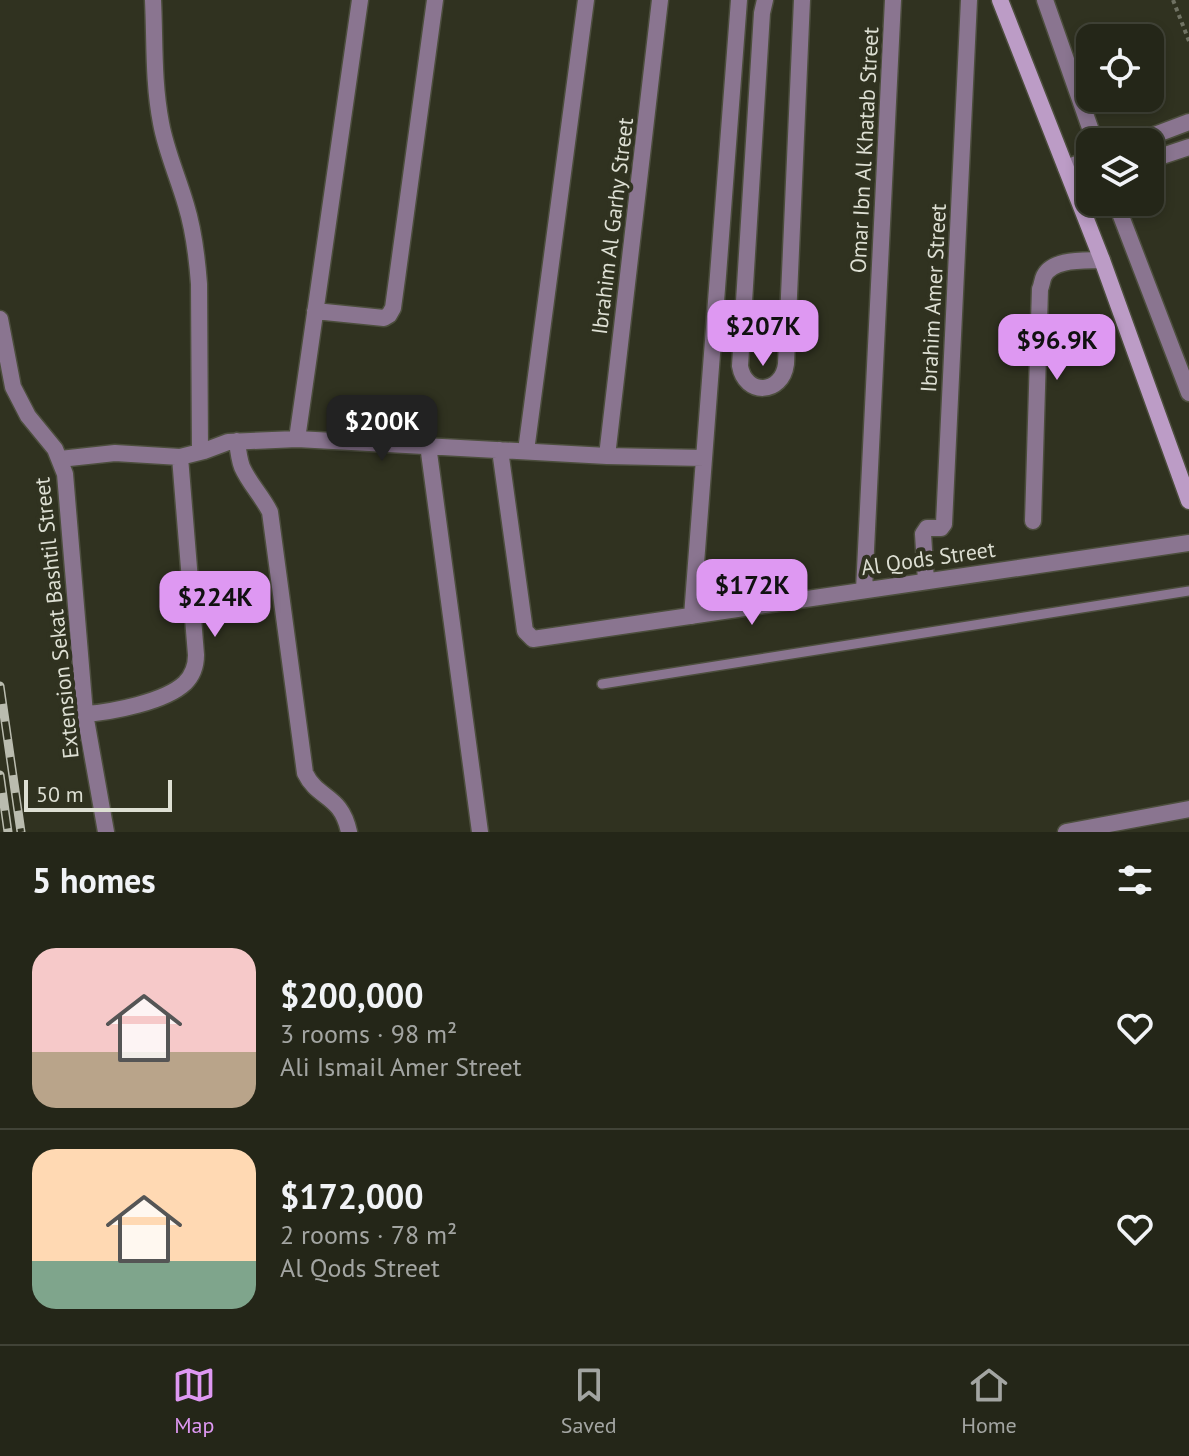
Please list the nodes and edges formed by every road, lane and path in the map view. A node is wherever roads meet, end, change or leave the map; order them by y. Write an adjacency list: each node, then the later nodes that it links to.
1 (153, 0): 32 (street)
2 (360, 0): 24 (street)
3 (435, 0): 24 (street)
4 (586, 0): 31 (street)
5 (660, 0): 33 (street, Ibrahim Al Garhy Street)
6 (739, 0): 35 (street)
7 (765, 0): 8 (street)
8 (802, 0)
9 (893, 0): 41 (street, Omar Ibn Al Khatab Street)
10 (969, 0): 40 (street, Ibrahim Amer Street)
11 (1000, 0): 21 (street)
12 (1045, 0): 16 (street)
13 (1173, 0): 14 (path)
14 (1189, 41)
15 (1189, 122): 17 (street)
16 (1090, 128)
17 (1164, 131)
18 (1189, 147): 19 (street)
19 (1164, 155)
20 (1076, 164): 21 (street)
21 (1066, 168): 23 (street)
22 (1121, 216): 26 (street)
23 (1102, 260): 37 (street); 38 (street)
24 (315, 311): 27 (street)
25 (0, 319): 36 (street, Extension Sekat Bashtil Street)
26 (1189, 393)
27 (297, 439): 28 (street); 29 (street)
28 (237, 441): 32 (street); 48 (street)
29 (428, 445): 30 (street); 49 (street)
30 (500, 450): 31 (street); 43 (street, Al Qods Street)
31 (526, 451): 33 (street)
32 (200, 452): 34 (street)
33 (607, 456): 35 (street)
34 (180, 457): 36 (street); 45 (street)
35 (704, 458): 43 (street)
36 (60, 459): 45 (street, Extension Sekat Bashtil Street)
37 (1189, 501)
38 (1033, 521)
39 (1189, 543): 40 (street, Al Qods Street)
40 (926, 581): 41 (street, Al Qods Street)
41 (864, 590): 43 (street, Al Qods Street)
42 (1189, 591): 44 (lane)
43 (692, 616)
44 (602, 684)
45 (85, 714): 47 (street, Extension Sekat Bashtil Street)
46 (1189, 809): 50 (street)
47 (106, 832)
48 (349, 832)
49 (480, 832)
50 (1066, 832)

